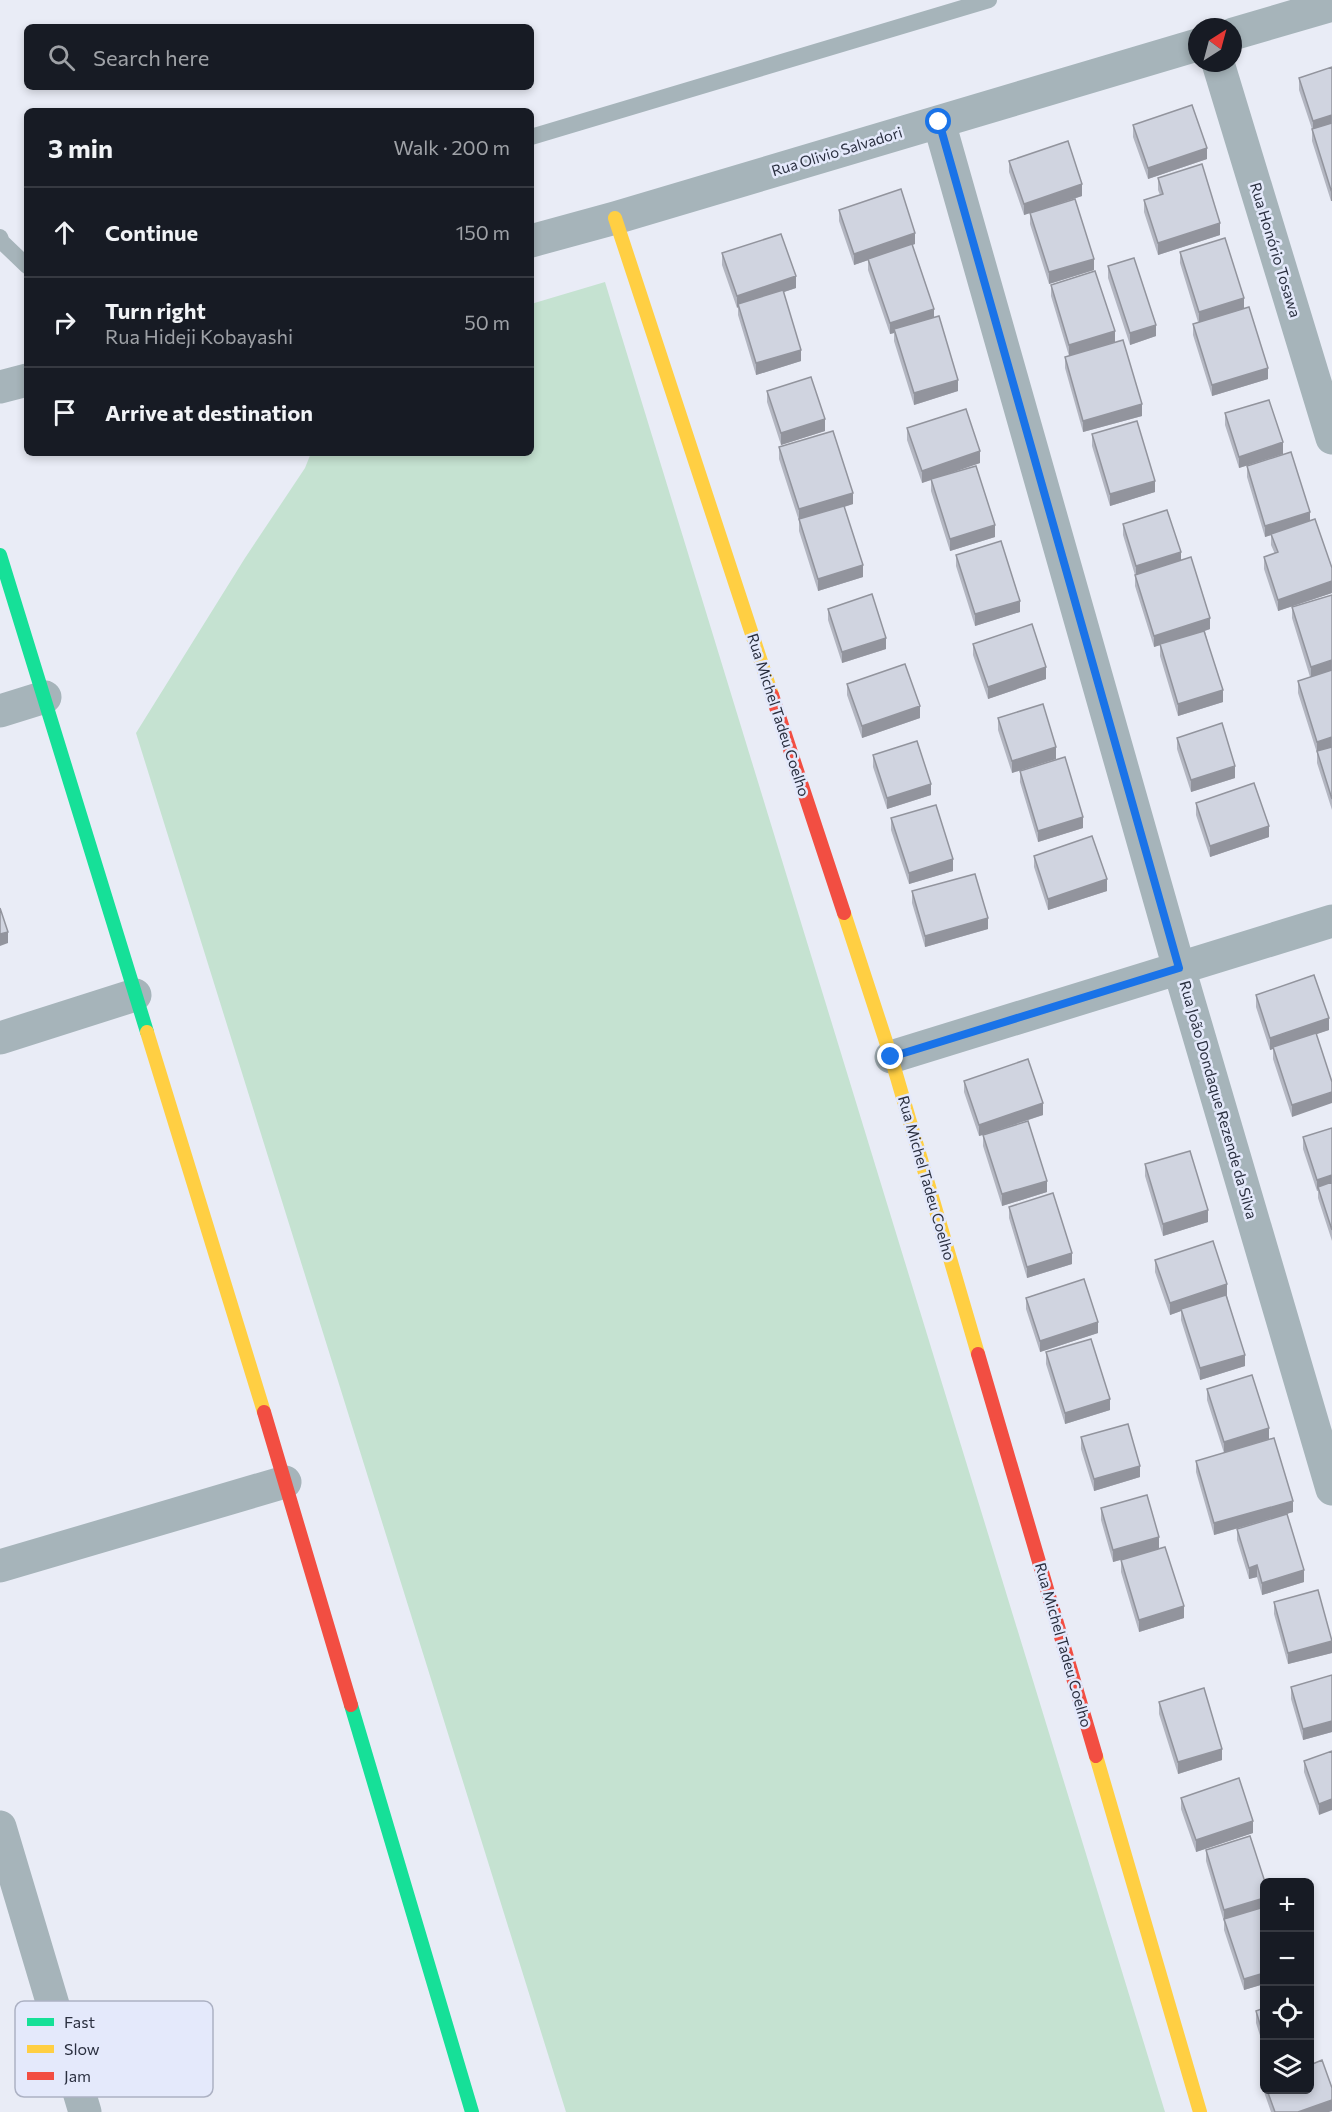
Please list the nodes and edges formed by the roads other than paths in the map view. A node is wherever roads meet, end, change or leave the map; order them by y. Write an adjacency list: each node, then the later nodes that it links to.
1 (989, 0): 7 (lane)
2 (1332, 5): 3 (street)
3 (1242, 31)
4 (1188, 48): 6 (street, Rua Olivio Salvadori)
5 (1221, 72): 14 (street, Rua Honório Tosawa)
6 (939, 122): 8 (street, Rua Olivio Salvadori); 19 (street, Rua João Dondaque Rezende da Silva)
7 (534, 136)
8 (615, 219): 10 (street, Rua Olivio Salvadori); 22 (street, Rua Michel Tadeu Coelho)
9 (0, 237): 11 (lane)
10 (534, 240)
11 (24, 263)
12 (24, 381): 13 (street)
13 (0, 387)
14 (1332, 438)
15 (0, 555): 16 (street)
16 (45, 697): 17 (street); 20 (street)
17 (0, 711)
18 (1332, 921): 19 (street)
19 (1179, 968): 22 (street); 24 (street, Rua João Dondaque Rezende da Silva)
20 (135, 995): 21 (street); 23 (street)
21 (0, 1038)
22 (891, 1057): 31 (street, Rua Michel Tadeu Coelho)
23 (285, 1482): 25 (street); 30 (street)
24 (1332, 1489)
25 (0, 1566)
26 (0, 1827): 27 (street)
27 (52, 2001)
28 (81, 2097): 29 (street)
29 (85, 2112)
30 (472, 2112)
31 (1200, 2112)

